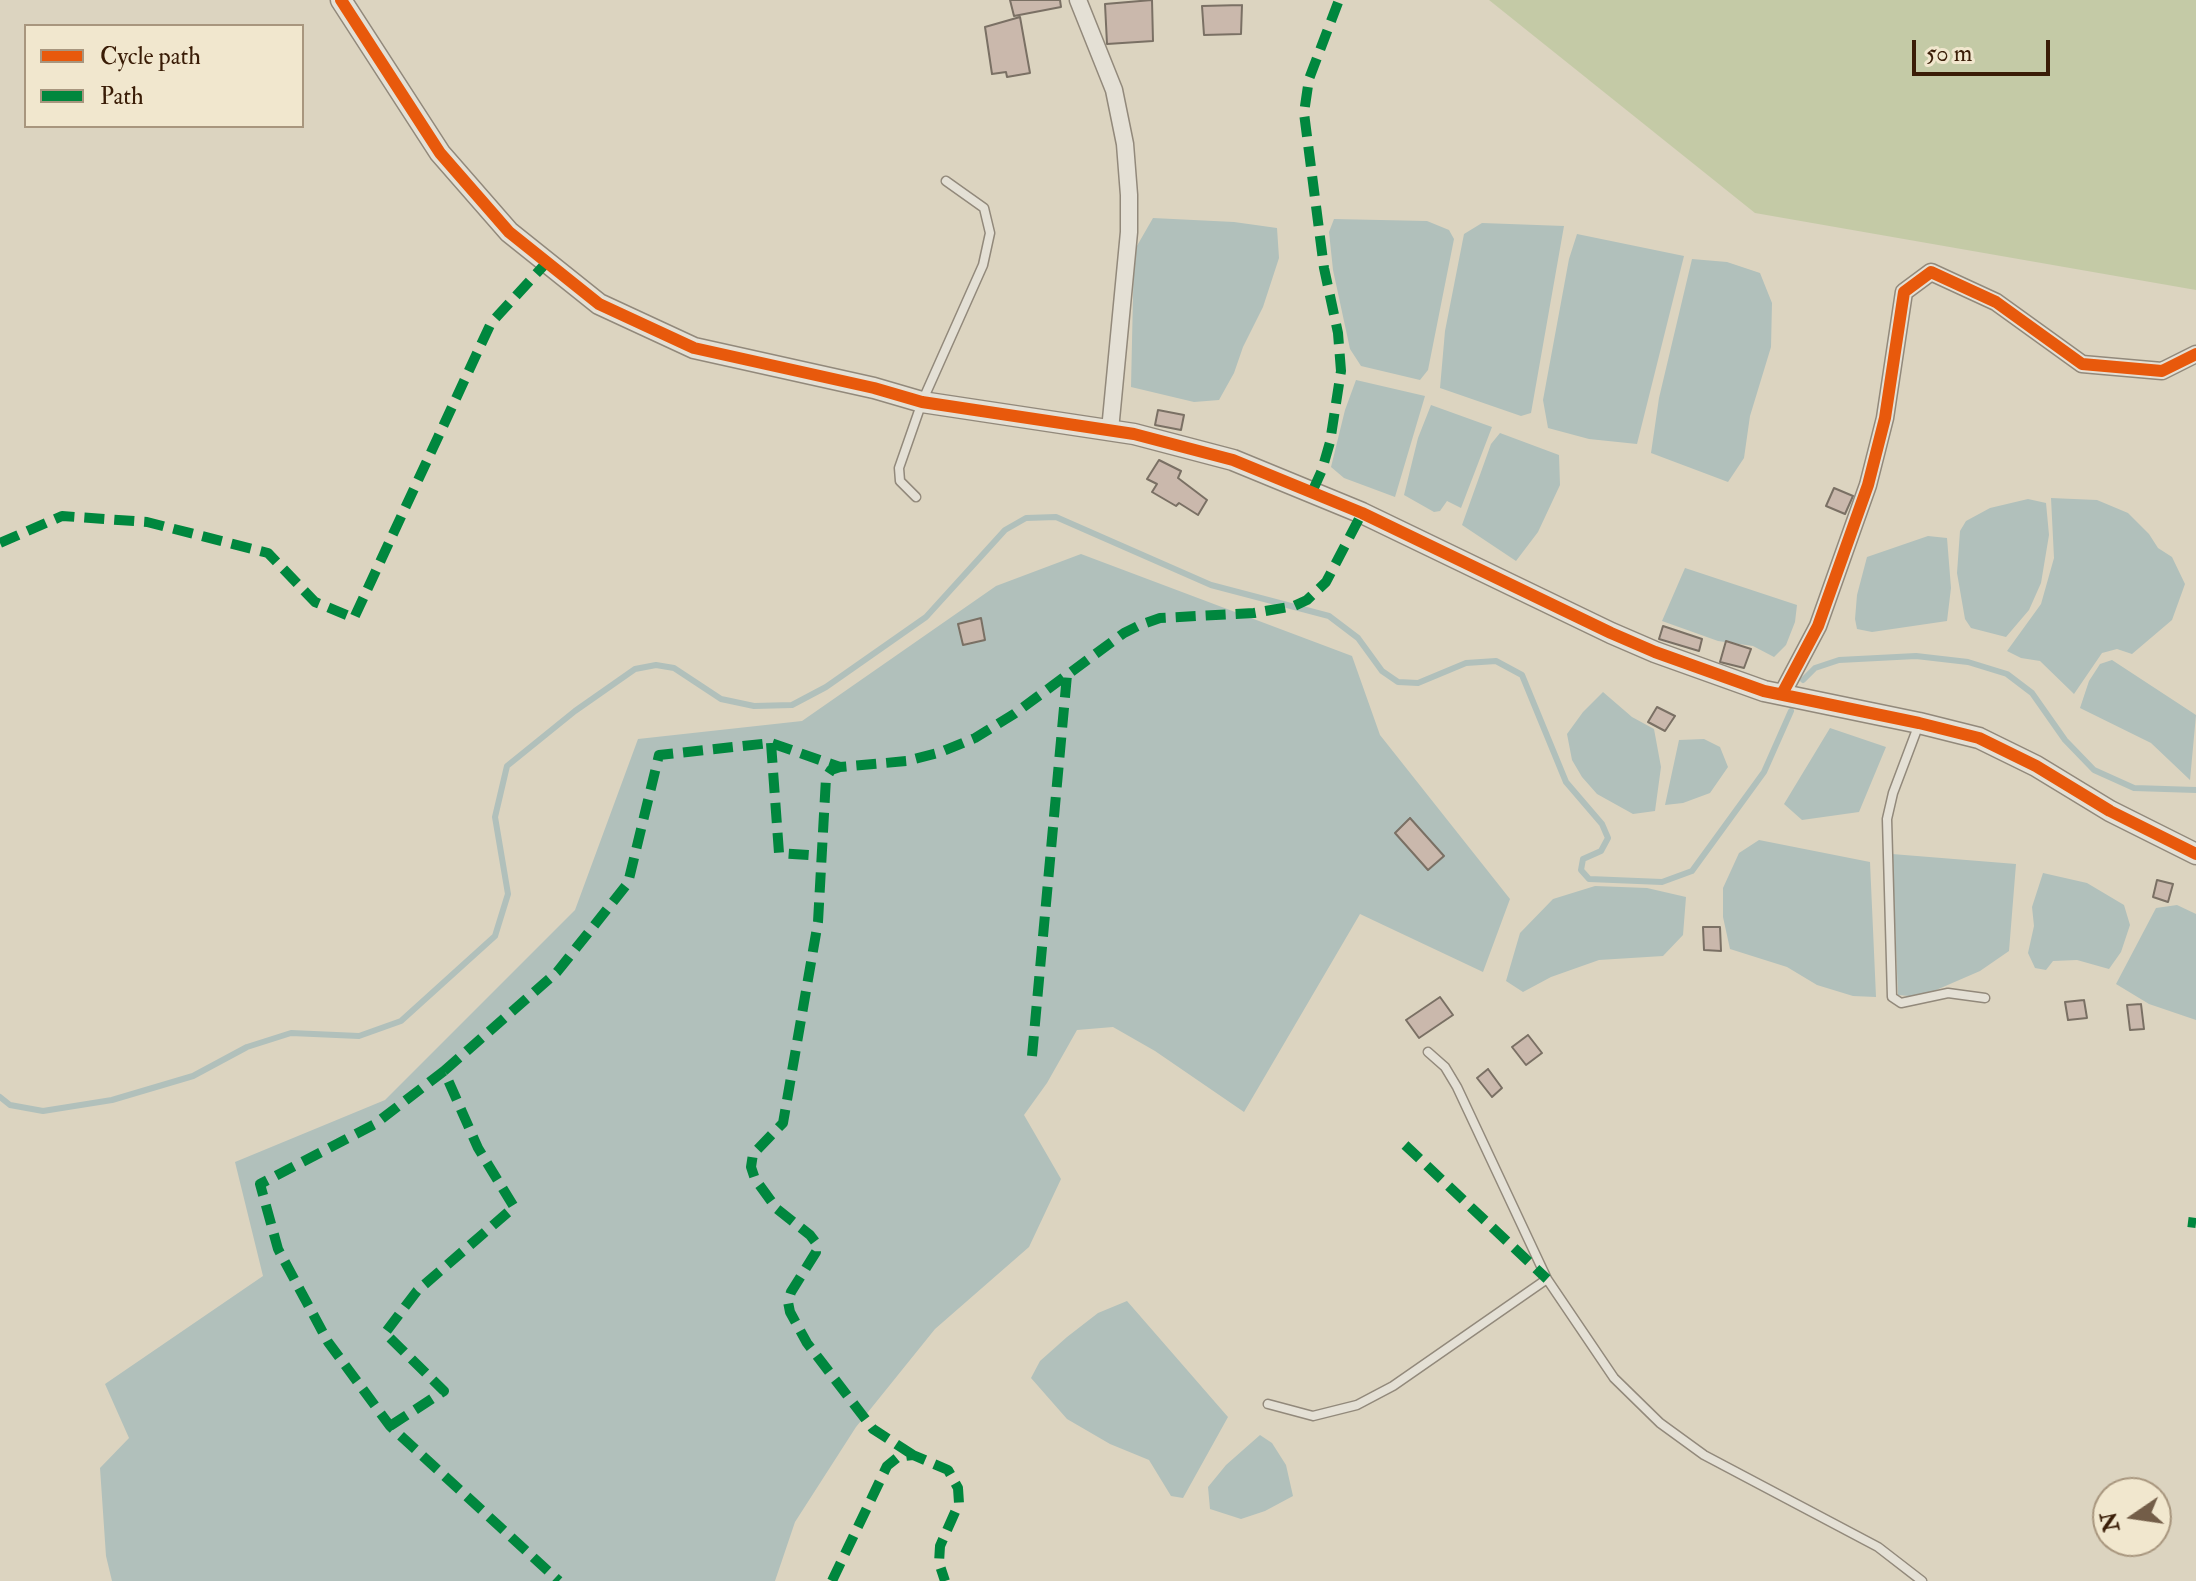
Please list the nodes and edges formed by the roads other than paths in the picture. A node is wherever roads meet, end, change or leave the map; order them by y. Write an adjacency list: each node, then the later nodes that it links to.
1 (341, 0): 5 (street)
2 (1078, 0): 6 (street)
3 (946, 181): 5 (lane)
4 (2196, 354): 8 (street)
5 (922, 402): 6 (street); 7 (lane)
6 (1110, 430): 8 (street)
7 (916, 497)
8 (1782, 694): 9 (street)
9 (1919, 723): 10 (street); 11 (lane)
10 (2196, 854)
11 (1985, 998)
12 (1428, 1052): 13 (lane)
13 (1547, 1279): 14 (lane); 15 (lane)
14 (1268, 1404)
15 (1922, 1581)

